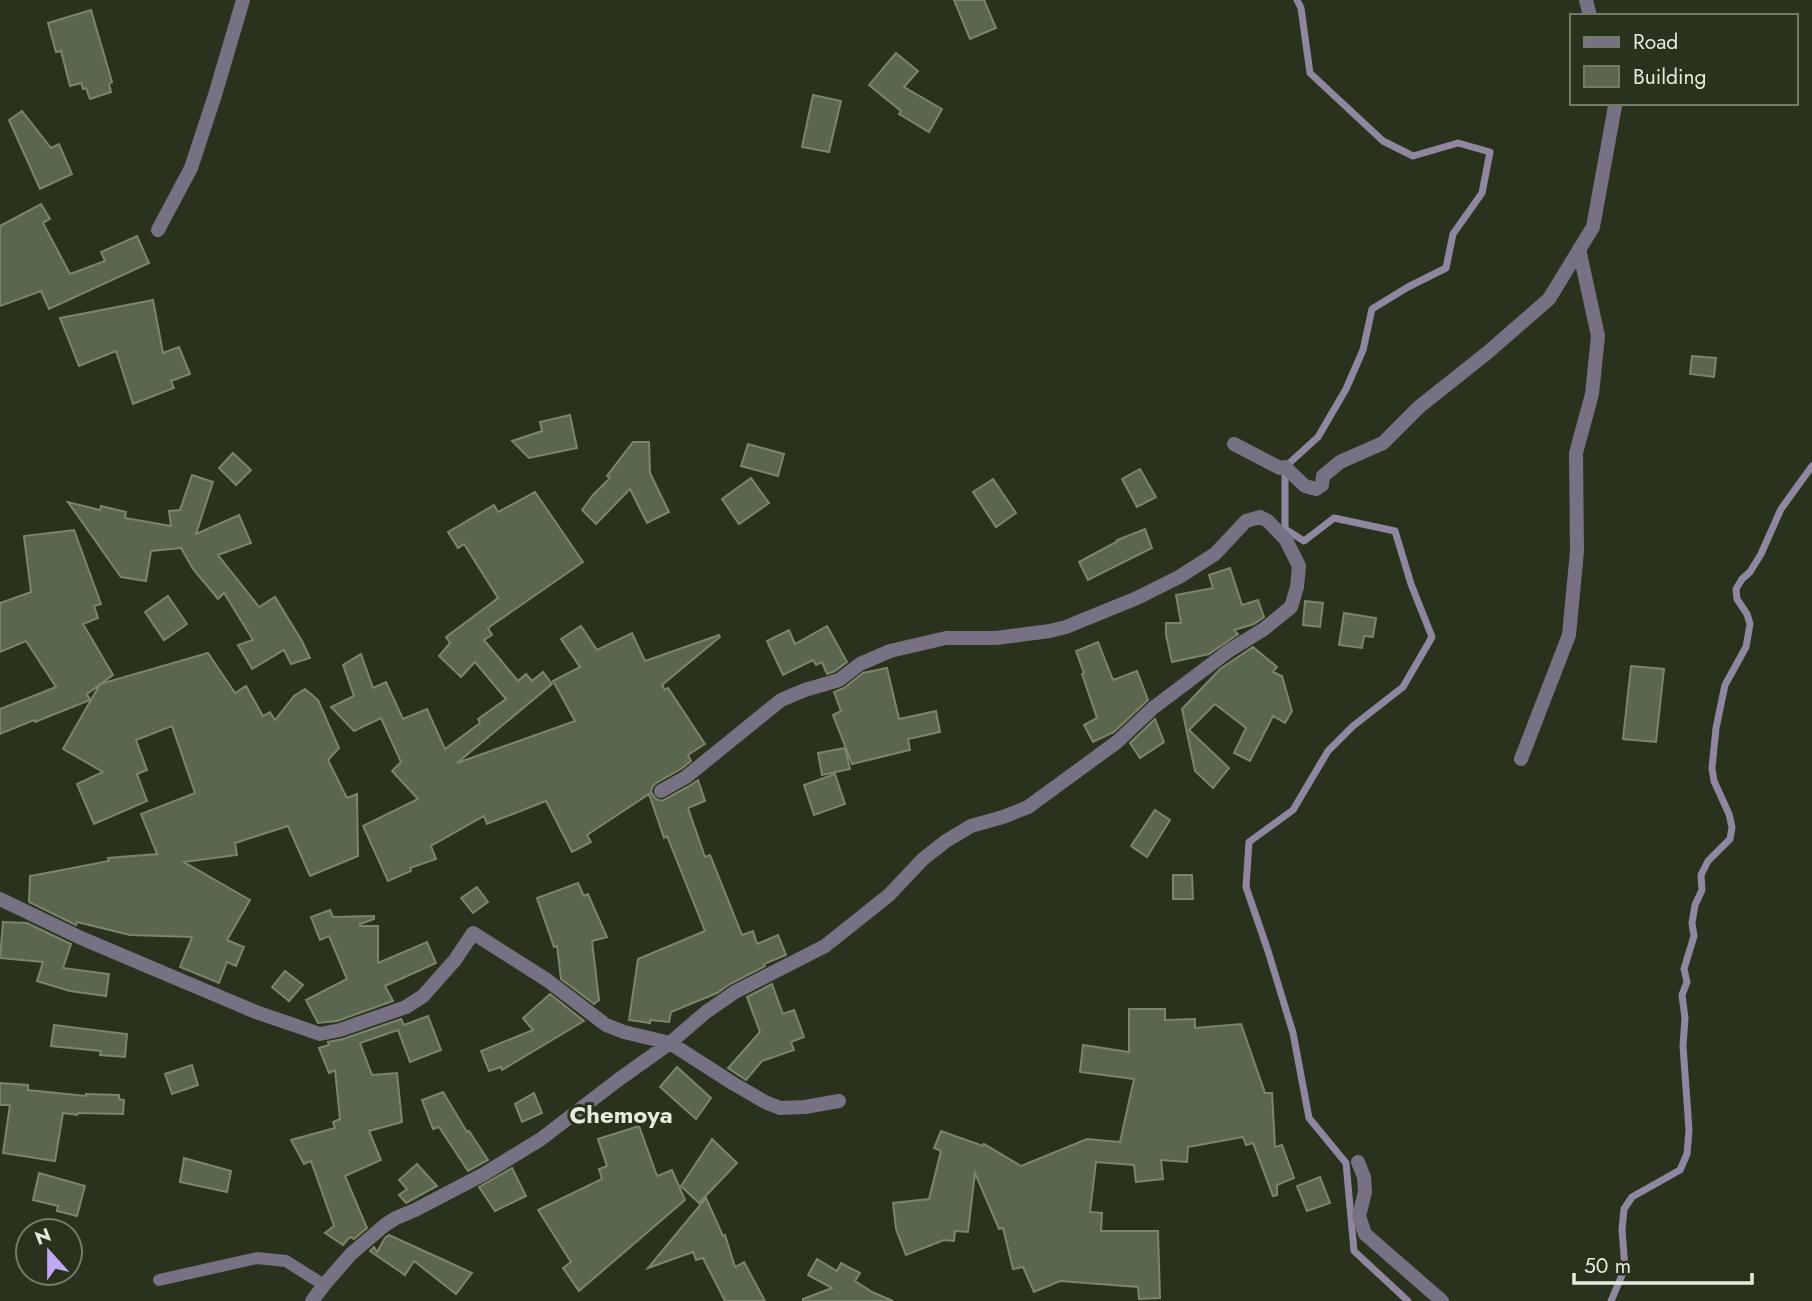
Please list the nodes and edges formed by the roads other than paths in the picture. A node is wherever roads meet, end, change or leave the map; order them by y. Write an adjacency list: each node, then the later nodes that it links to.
1 (243, 0): 3 (street)
2 (1615, 105): 4 (street)
3 (158, 230)
4 (1579, 249): 5 (street); 6 (street)
5 (1234, 444)
6 (1521, 759)
7 (661, 791): 9 (street)
8 (0, 899): 9 (street)
9 (670, 1044): 10 (street); 13 (street)
10 (839, 1101)
11 (1358, 1163): 15 (street)
12 (159, 1280): 13 (lane)
13 (324, 1285): 14 (street)
14 (312, 1301)
15 (1442, 1301)

